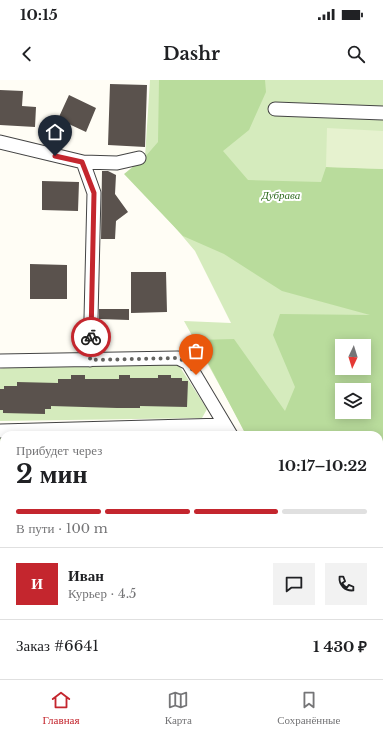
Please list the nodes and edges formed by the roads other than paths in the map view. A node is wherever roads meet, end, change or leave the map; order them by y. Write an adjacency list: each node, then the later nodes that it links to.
1 (275, 109): 2 (street)
2 (383, 114)
3 (0, 142): 5 (street)
4 (139, 158): 5 (street)
5 (82, 162): 6 (street)
6 (90, 360): 7 (street); 8 (street)
7 (0, 361)
8 (228, 430): 9 (street)
9 (0, 431)

